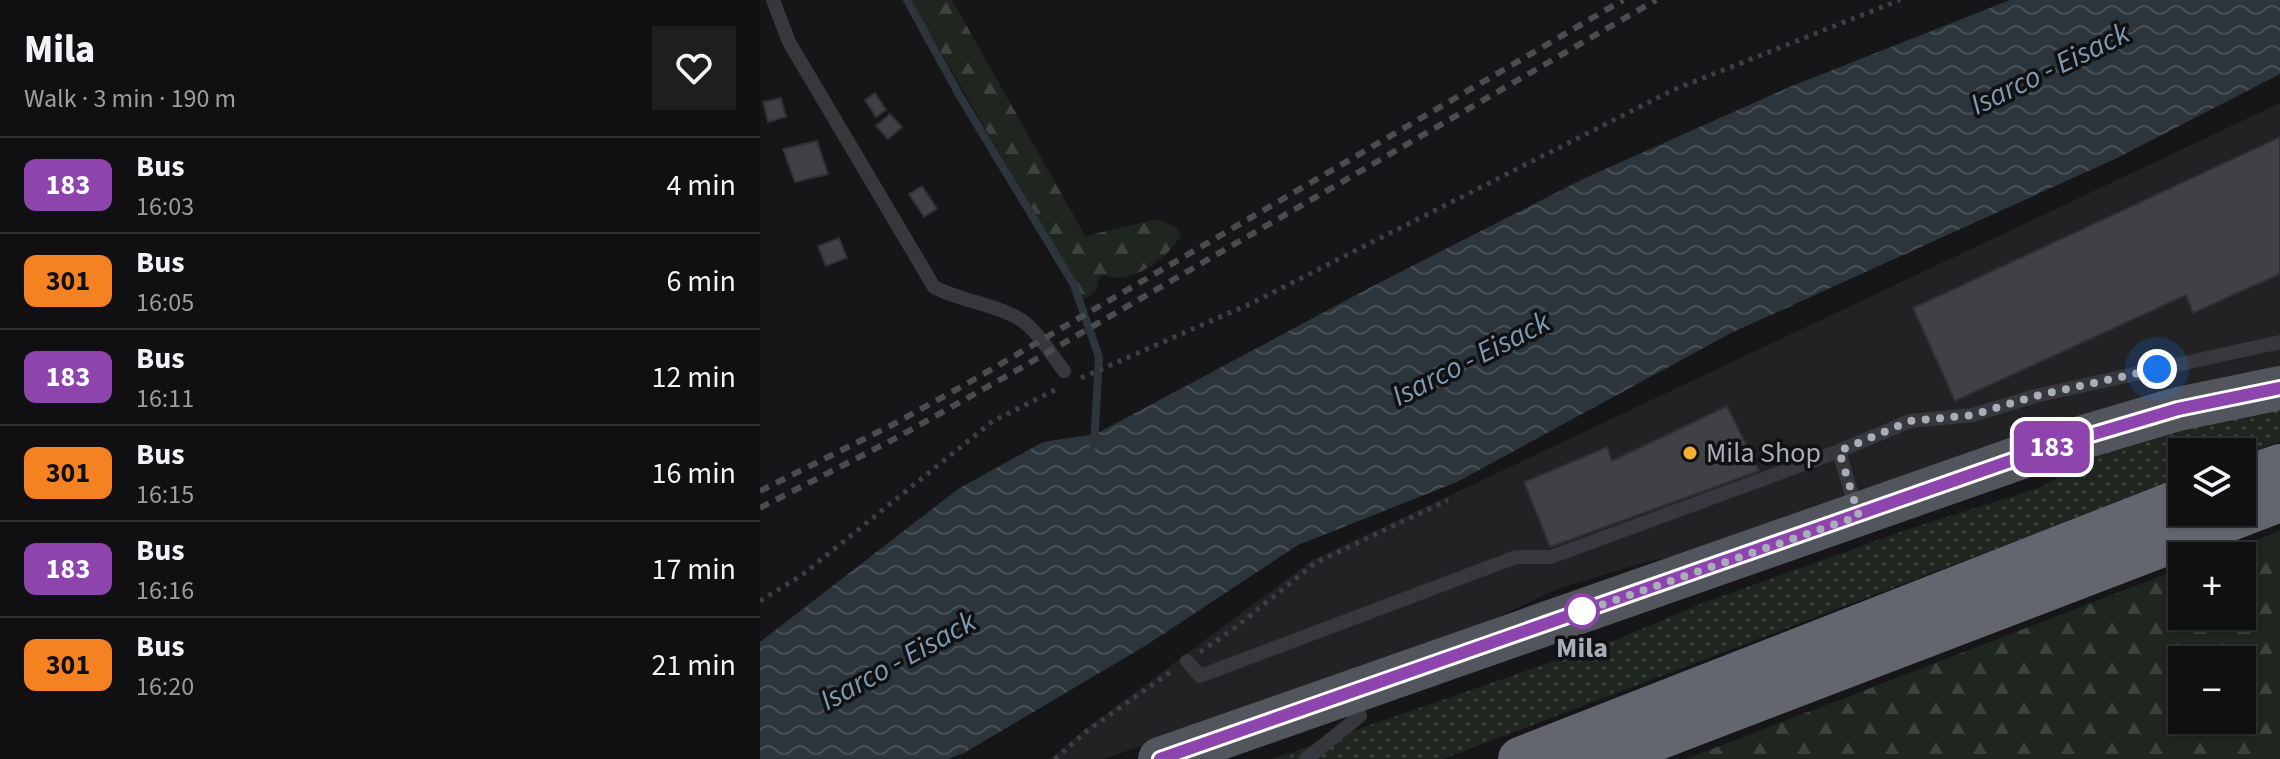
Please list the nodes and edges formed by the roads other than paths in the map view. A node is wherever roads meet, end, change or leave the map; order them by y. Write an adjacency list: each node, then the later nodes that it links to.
1 (773, 0): 3 (lane)
2 (2280, 342): 5 (lane)
3 (1068, 376)
4 (2280, 388): 10 (main road)
5 (1839, 451): 10 (lane); 11 (lane)
6 (2280, 466): 7 (highway)
7 (2256, 474)
8 (2280, 500): 16 (highway)
9 (2168, 505): 15 (highway)
10 (1859, 516): 12 (main road)
11 (1187, 661)
12 (1354, 693): 13 (main road); 14 (lane)
13 (1160, 759)
14 (1306, 759)
15 (1520, 759)
16 (1603, 759)

